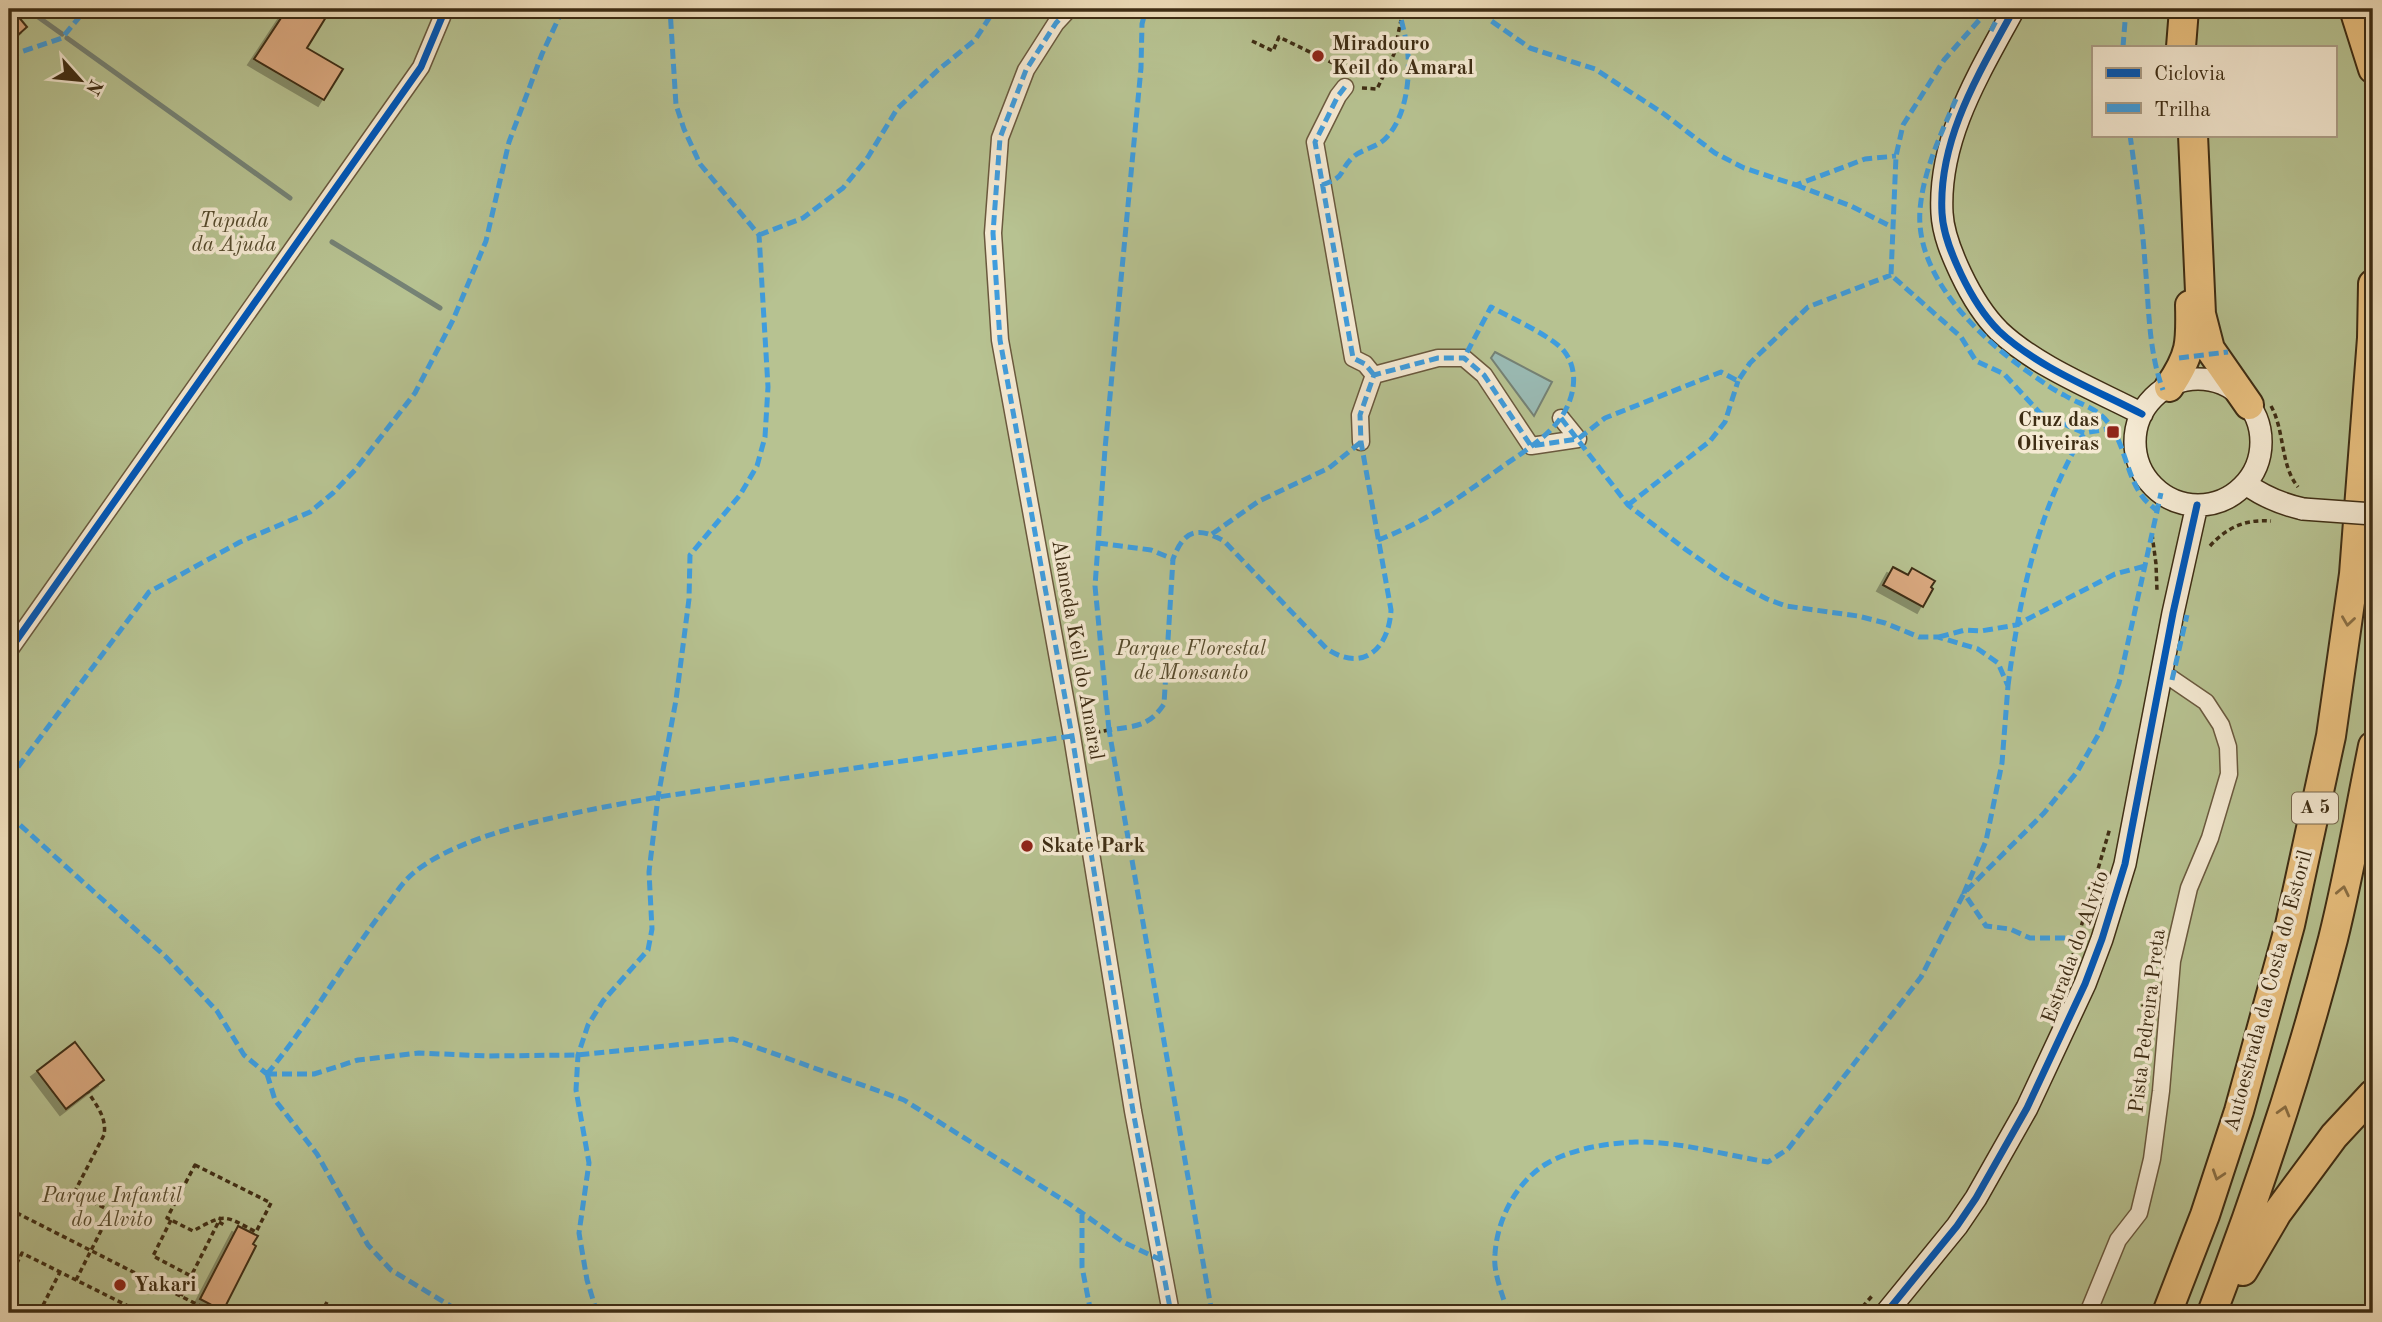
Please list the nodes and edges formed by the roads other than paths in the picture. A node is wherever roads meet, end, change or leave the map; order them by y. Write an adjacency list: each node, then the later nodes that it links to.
1 (443, 9): 23 (street)
2 (1069, 9): 27 (street, Alameda Keil do Amaral)
3 (2014, 9): 17 (street)
4 (2184, 9): 7 (highway)
5 (2192, 9): 8 (highway)
6 (2354, 9): 9 (highway)
7 (2180, 46)
8 (2189, 46)
9 (2373, 69)
10 (1345, 87): 14 (street)
11 (2184, 136): 15 (highway)
12 (2193, 136): 16 (highway)
13 (2373, 284): 30 (highway, Autoestrada da Costa do Estoril / A 5, one-way to 30)
14 (1374, 375): 18 (street); 19 (street)
15 (2169, 387): 16 (street); 17 (street)
16 (2258, 402): 20 (street)
17 (2142, 414): 21 (street)
18 (1561, 418)
19 (1361, 442)
20 (2246, 484): 21 (street); 22 (street, bridge)
21 (2197, 505): 24 (street, Estrada do Alvito)
22 (2373, 514)
23 (9, 651)
24 (2162, 672): 28 (street, Estrada do Alvito); 29 (street, Pista Pedreira Preta)
25 (2373, 746): 31 (highway, Autoestrada da Costa do Estoril / A 5, one-way to 25)
26 (2373, 1094): 32 (highway)
27 (1171, 1313)
28 (1886, 1313)
29 (2088, 1313)
30 (2167, 1313)
31 (2212, 1313)
32 (2218, 1313)

